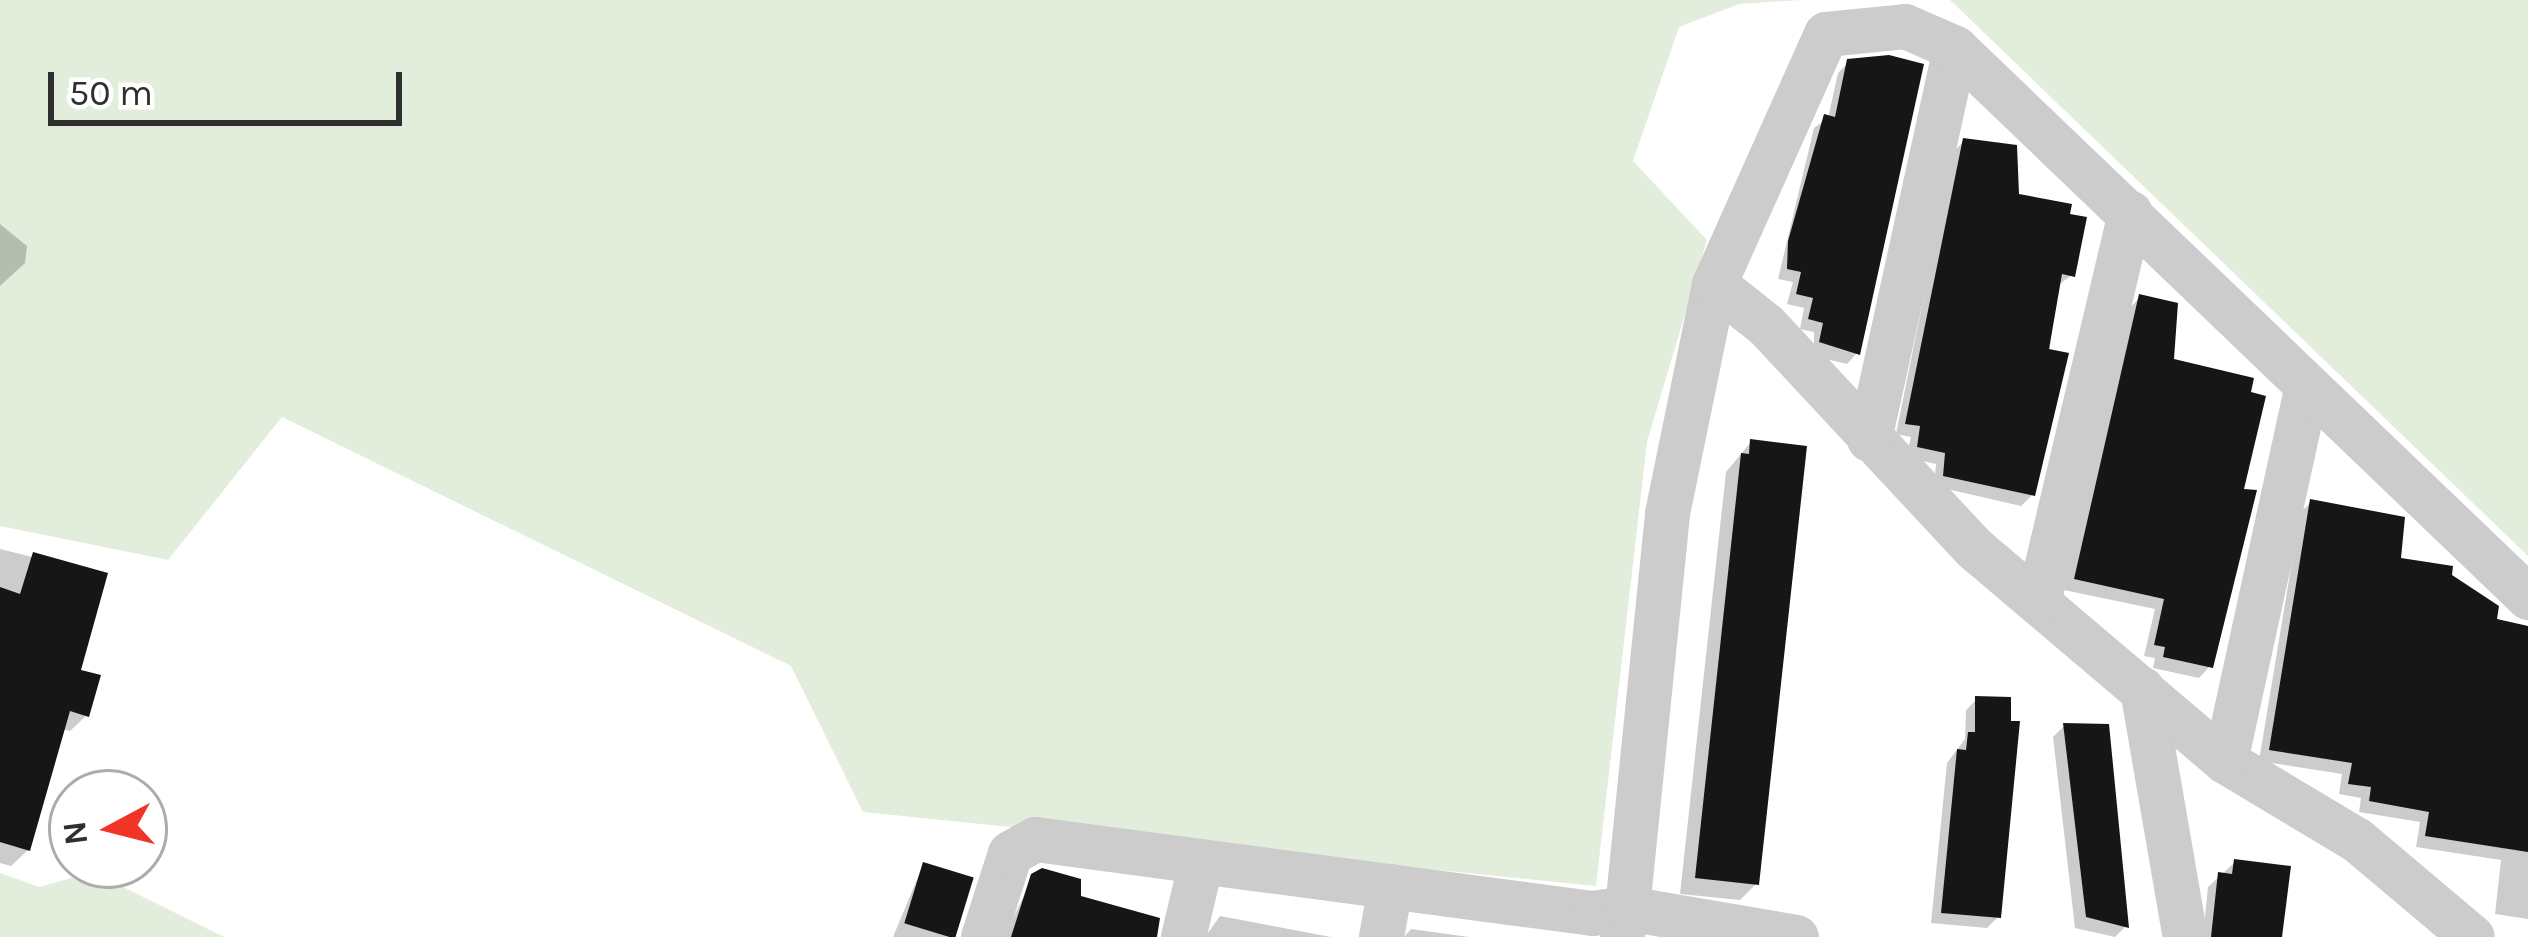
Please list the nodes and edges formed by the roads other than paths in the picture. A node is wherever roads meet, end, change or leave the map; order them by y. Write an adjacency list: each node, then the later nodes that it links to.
1 (1954, 48): 2 (street); 3 (street); 5 (street)
2 (2130, 212): 4 (street); 7 (street)
3 (1714, 284): 5 (street); 12 (street)
4 (2307, 386): 6 (street); 9 (street)
5 (1869, 439): 7 (street)
6 (2528, 597)
7 (2038, 602): 8 (street)
8 (2142, 689): 9 (street); 17 (street)
9 (2225, 761): 18 (street)
10 (1200, 865): 11 (street); 13 (street); 14 (street)
11 (1390, 886): 12 (street); 15 (street)
12 (1624, 922): 16 (street)
13 (983, 937)
14 (1183, 937)
15 (1381, 937)
16 (1796, 937)
17 (2185, 937)
18 (2472, 937)

